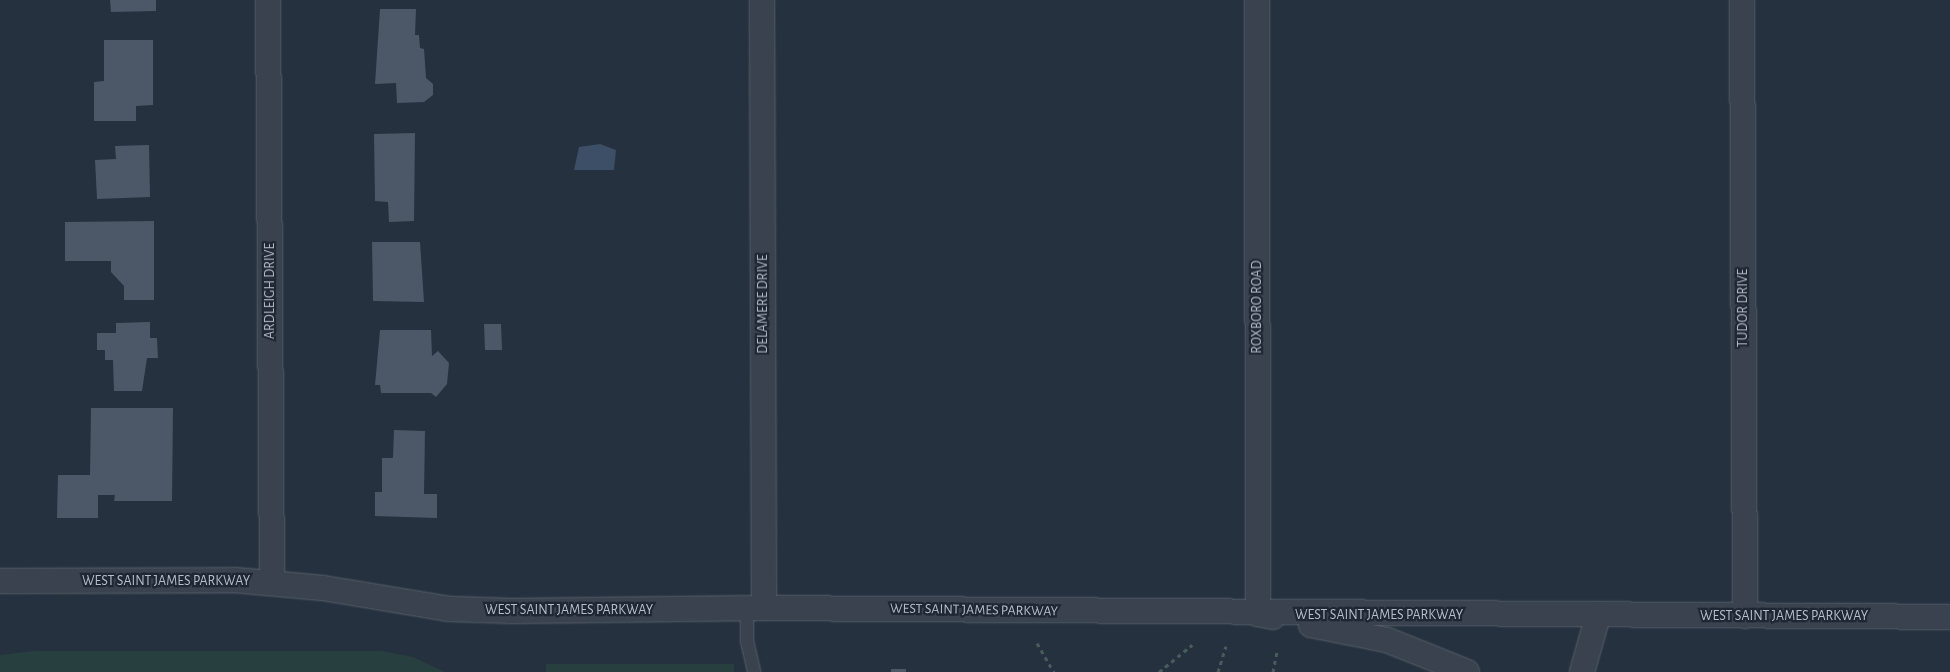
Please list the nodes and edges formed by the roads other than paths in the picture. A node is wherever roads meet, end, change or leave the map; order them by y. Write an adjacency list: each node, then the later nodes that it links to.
1 (268, 0): 6 (street, ARDLEIGH DRIVE)
2 (762, 0): 7 (street, DELAMERE DRIVE)
3 (1257, 0): 8 (street, ROXBORO ROAD)
4 (1742, 0): 10 (street, TUDOR DRIVE)
5 (0, 581): 6 (street, WEST SAINT JAMES PARKWAY)
6 (272, 582): 7 (street, WEST SAINT JAMES PARKWAY)
7 (756, 608): 8 (street, WEST SAINT JAMES PARKWAY); 12 (lane)
8 (1258, 614): 9 (street, WEST SAINT JAMES PARKWAY); 13 (street)
9 (1598, 616): 10 (street, WEST SAINT JAMES PARKWAY); 14 (street)
10 (1745, 616): 11 (street, WEST SAINT JAMES PARKWAY)
11 (1950, 617)
12 (754, 672)
13 (1466, 672)
14 (1582, 672)

